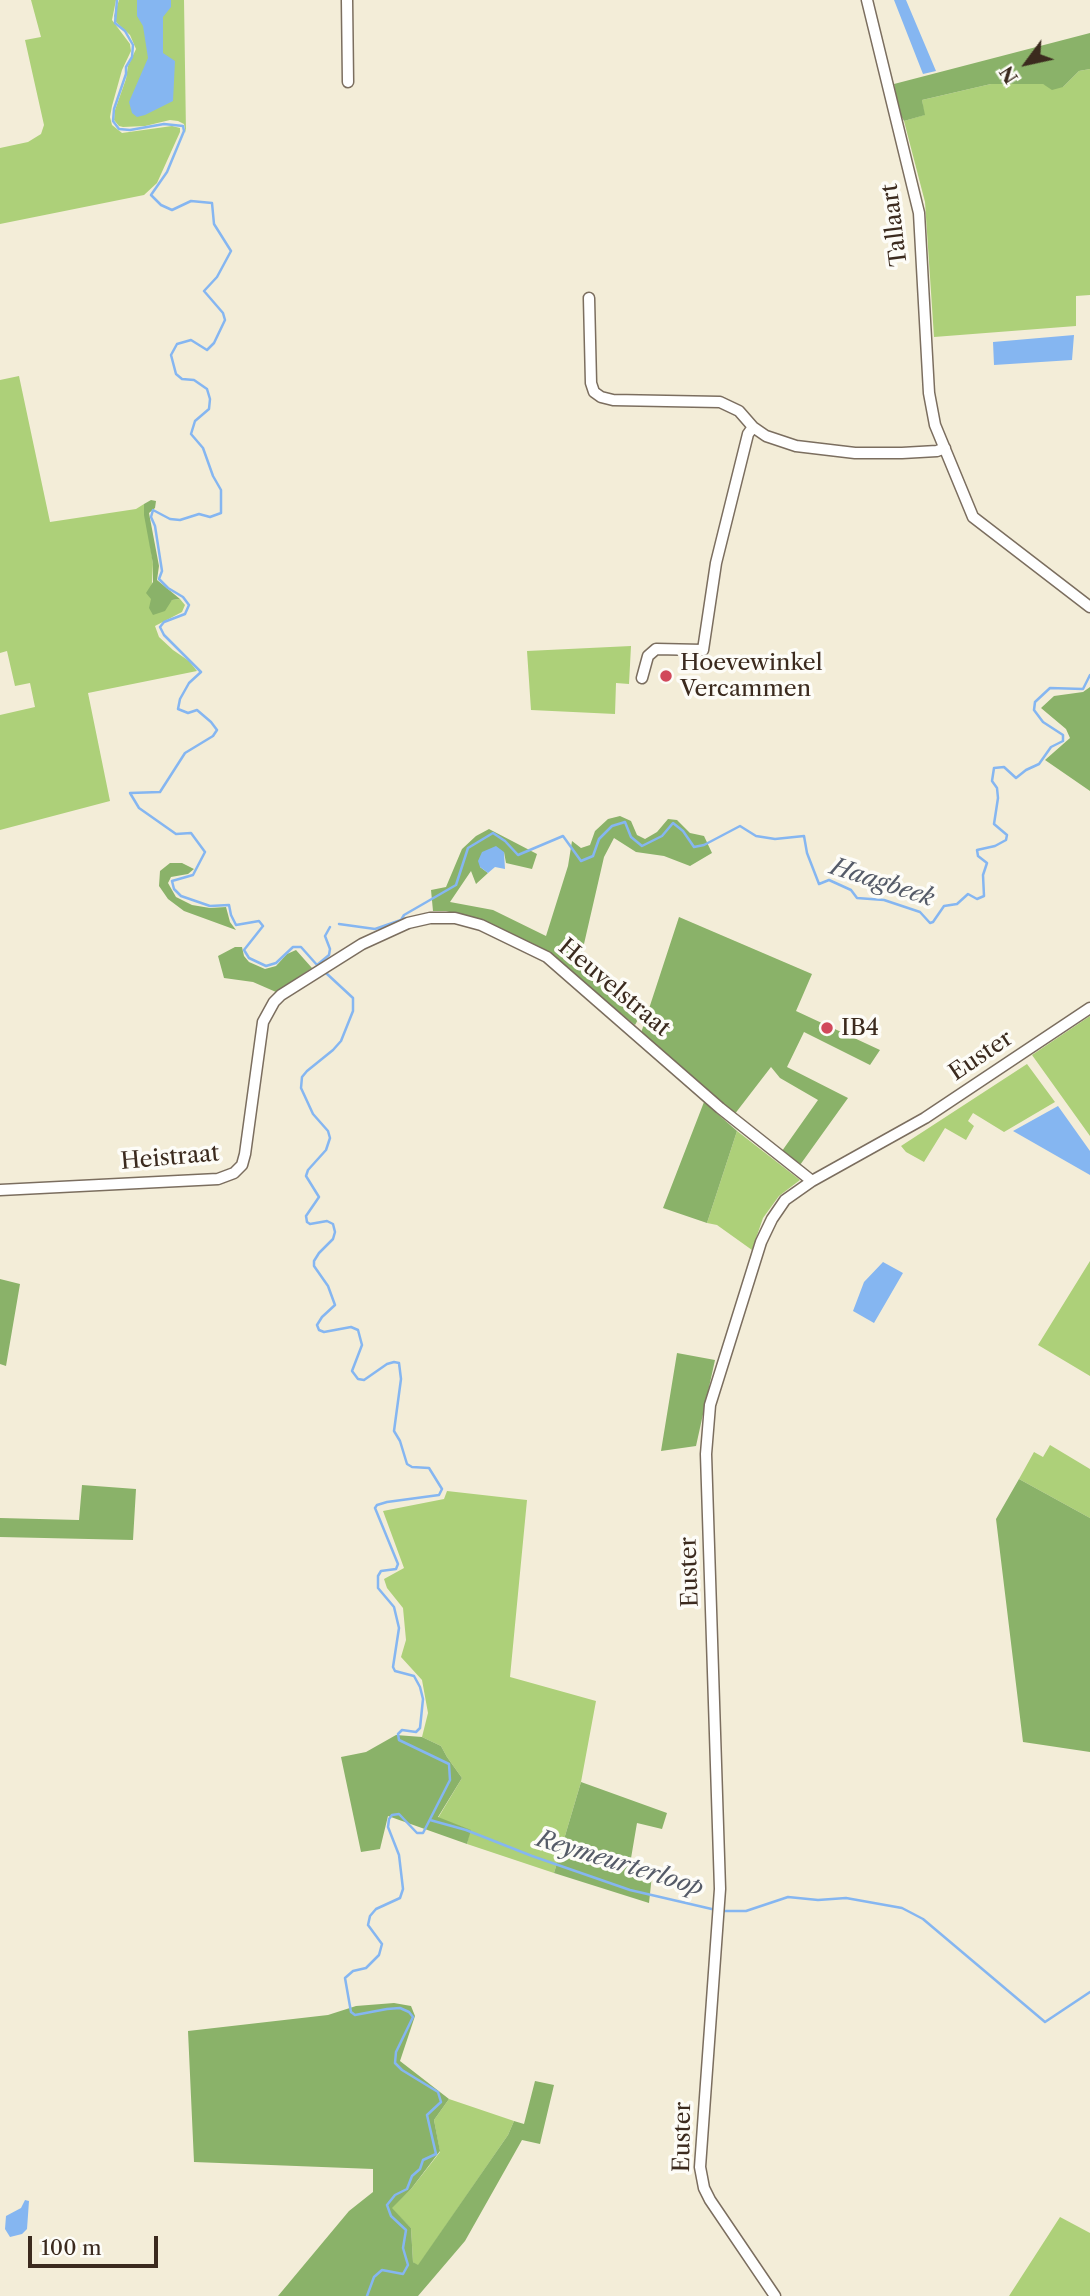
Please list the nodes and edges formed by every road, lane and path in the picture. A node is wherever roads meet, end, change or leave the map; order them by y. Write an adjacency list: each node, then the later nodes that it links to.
1 (346, 0): 3 (street)
2 (867, 0): 6 (street, Tallaart)
3 (348, 82)
4 (589, 299): 5 (street)
5 (753, 427): 6 (street); 8 (street)
6 (945, 448): 7 (street, Tallaart)
7 (1090, 607)
8 (642, 678)
9 (321, 969): 11 (street, Heuvelstraat); 12 (street, Heistraat)
10 (1090, 1008): 11 (street, Euster)
11 (812, 1181): 13 (street, Euster)
12 (0, 1190)
13 (775, 2296)

